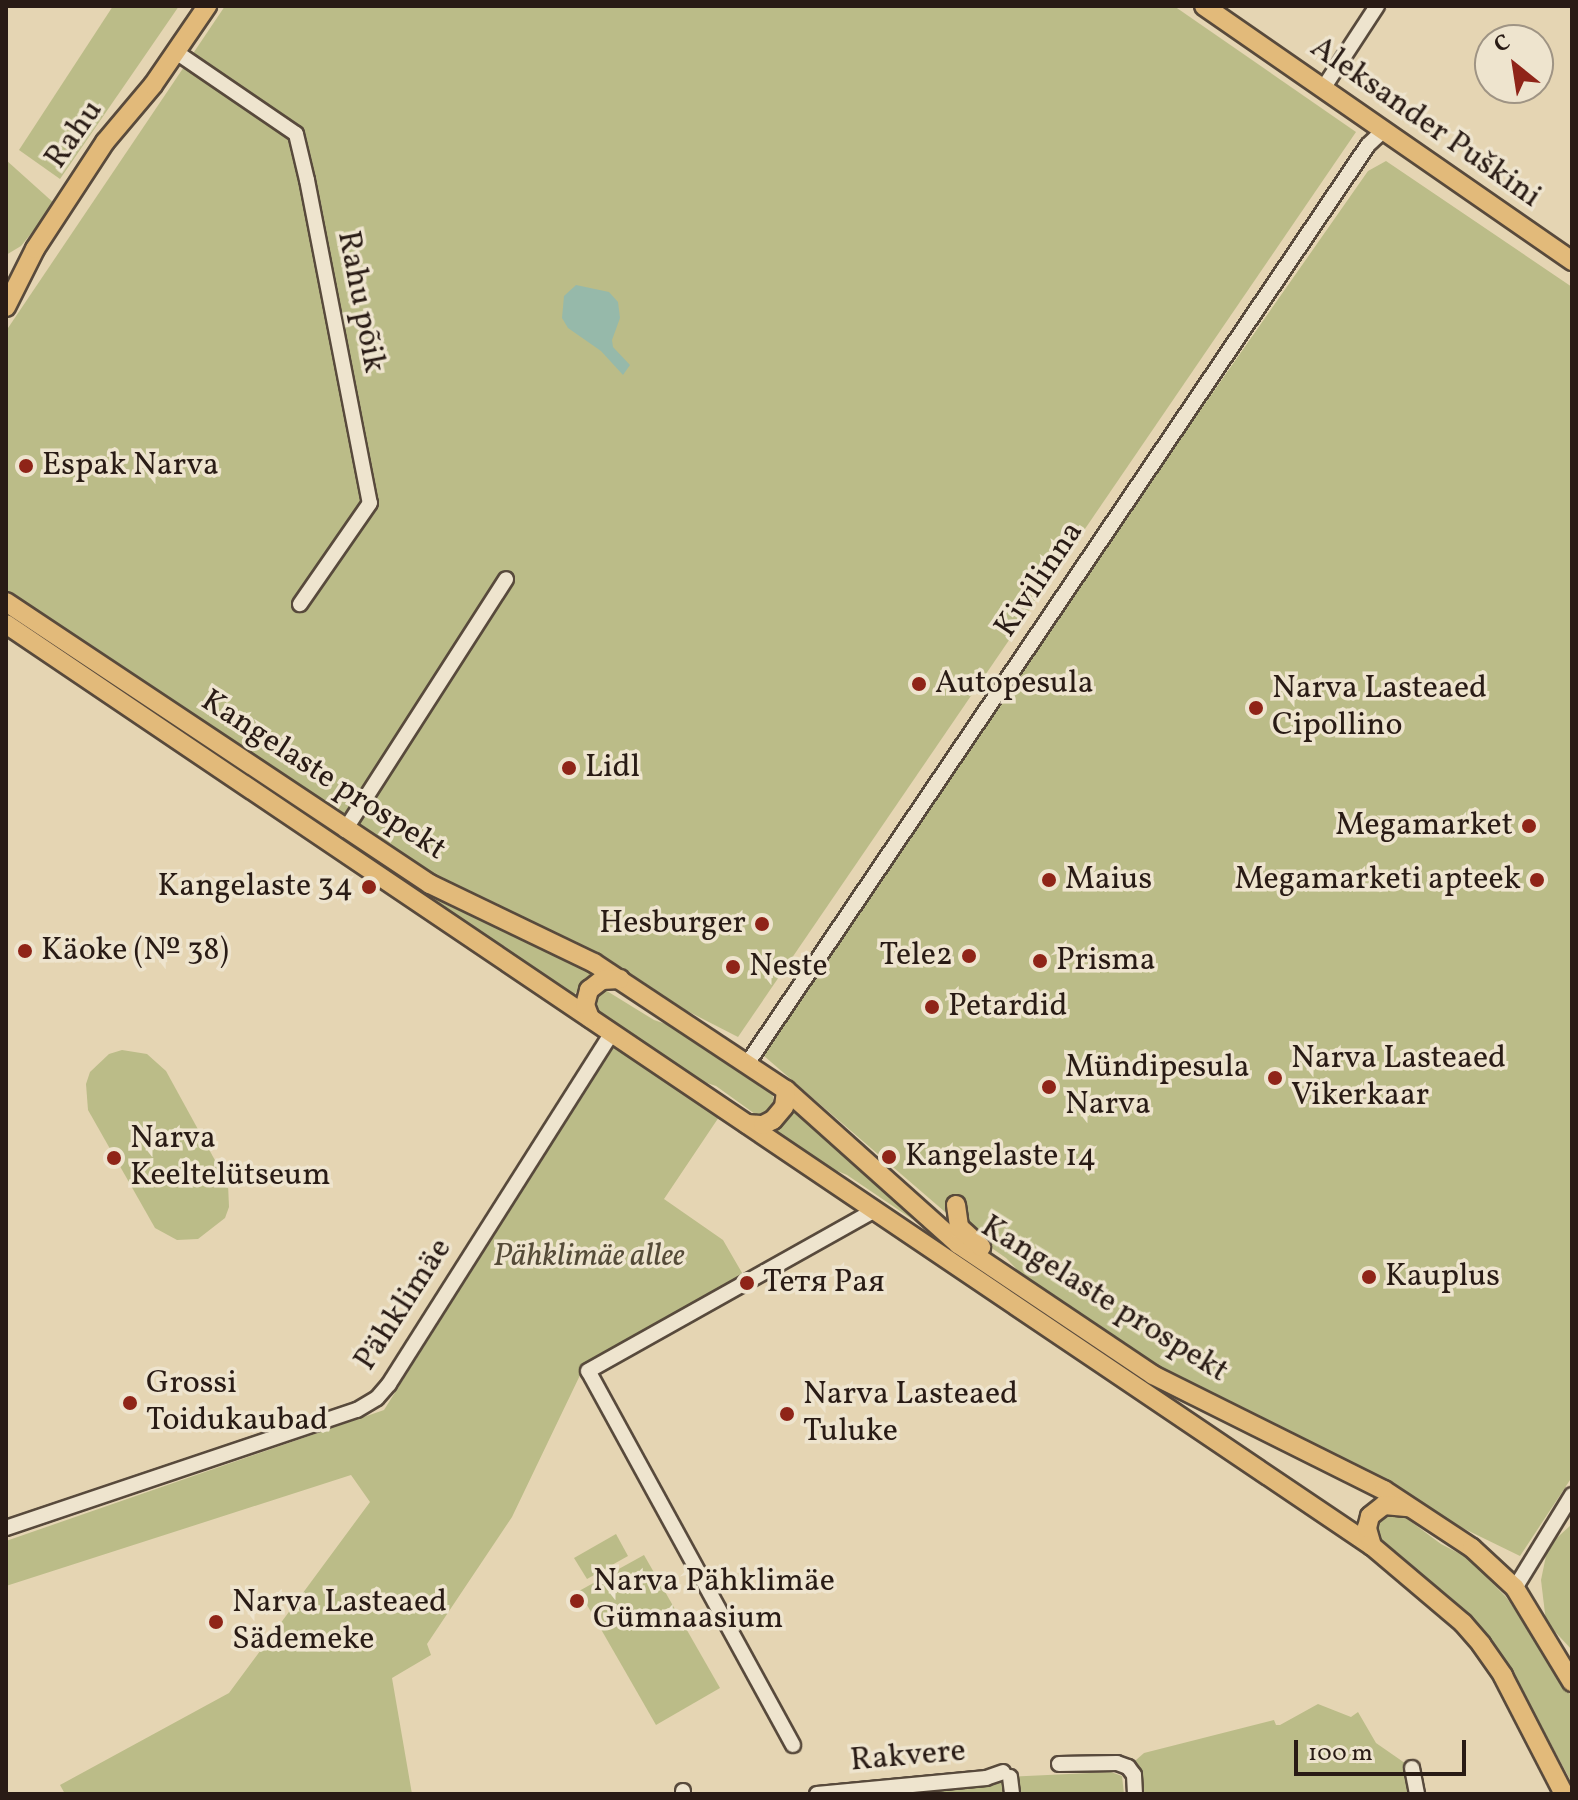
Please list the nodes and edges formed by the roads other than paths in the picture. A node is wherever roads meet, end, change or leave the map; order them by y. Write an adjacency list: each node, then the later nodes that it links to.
1 (207, 6): 4 (main road, Rahu)
2 (1377, 6): 5 (street)
3 (1213, 8): 5 (main road, Aleksander Puškini)
4 (176, 52): 8 (main road, Rahu); 11 (street, Rahu põik)
5 (1324, 87): 6 (main road, Aleksander Puškini)
6 (1383, 131): 7 (main road, Aleksander Puškini); 17 (street, Kivilinna)
7 (1572, 261)
8 (6, 307)
9 (506, 579): 13 (street)
10 (6, 602): 13 (main road, Kangelaste prospekt)
11 (300, 604)
12 (6, 624): 15 (main road, Kangelaste prospekt)
13 (345, 830): 14 (main road, Kangelaste prospekt)
14 (620, 979): 15 (main road); 17 (main road, Kangelaste prospekt)
15 (590, 1018): 16 (main road, Kangelaste prospekt)
16 (612, 1032): 19 (main road, Kangelaste prospekt); 27 (street, Pähklimäe)
17 (747, 1064): 18 (main road, Kangelaste prospekt)
18 (786, 1090): 19 (main road); 22 (main road, Kangelaste prospekt)
19 (747, 1124): 21 (main road, Kangelaste prospekt)
20 (956, 1205): 24 (main road)
21 (875, 1210): 23 (main road, Kangelaste prospekt); 31 (street)
22 (937, 1226): 23 (main road, Kangelaste prospekt); 24 (main road, Kangelaste prospekt)
23 (921, 1241): 28 (main road, Kangelaste prospekt)
24 (1029, 1294): 26 (main road, Kangelaste prospekt)
25 (1572, 1495): 29 (street)
26 (1411, 1508): 28 (main road); 29 (main road, Kangelaste prospekt)
27 (6, 1528)
28 (1372, 1546): 38 (main road, Kangelaste prospekt)
29 (1515, 1588): 30 (main road, Kangelaste prospekt)
30 (1572, 1682)
31 (793, 1745)
32 (1059, 1764): 36 (street)
33 (1412, 1768): 37 (street)
34 (817, 1794): 35 (street, Rakvere)
35 (1012, 1794)
36 (1135, 1794)
37 (1417, 1794)
38 (1564, 1794)

